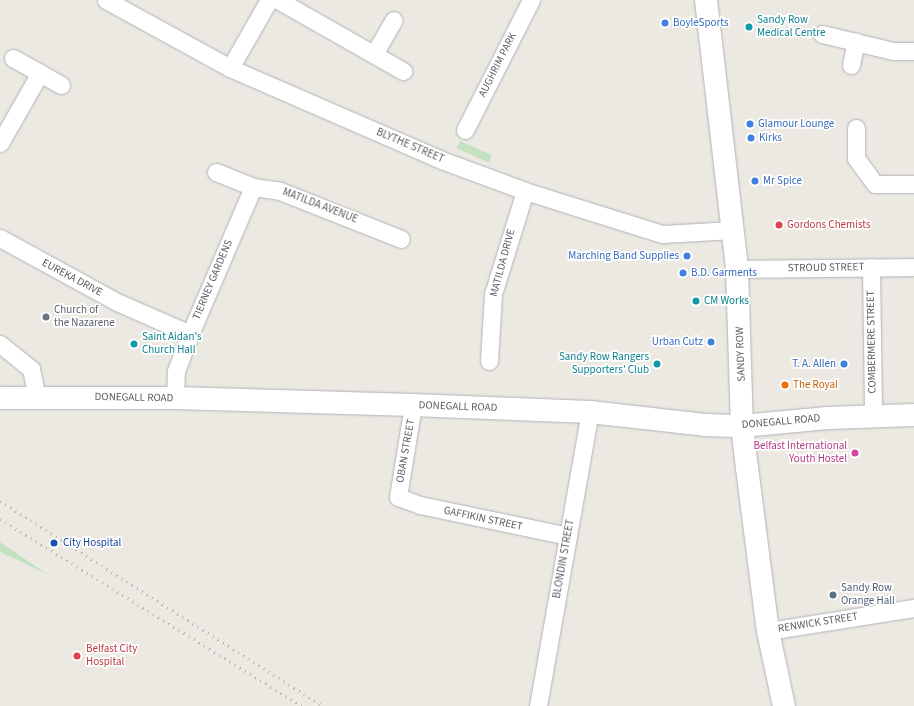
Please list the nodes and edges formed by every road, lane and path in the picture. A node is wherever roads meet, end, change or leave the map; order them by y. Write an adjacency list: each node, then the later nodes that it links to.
1 (106, 0): 13 (street, BLYTHE STREET)
2 (269, 0): 13 (street)
3 (278, 0): 10 (street)
4 (531, 0): 18 (street, AUGHRIM PARK)
5 (704, 1): 24 (street, SANDY ROW)
6 (394, 20): 10 (street)
7 (822, 34): 8 (street)
8 (856, 42): 9 (street); 12 (street)
9 (914, 51)
10 (374, 54): 14 (street)
11 (13, 58): 15 (street)
12 (851, 65)
13 (230, 68): 23 (street, BLYTHE STREET)
14 (403, 71)
15 (40, 73): 16 (street); 19 (street)
16 (61, 85)
17 (856, 128): 21 (street)
18 (465, 130)
19 (0, 143)
20 (216, 172): 22 (street, MATILDA AVENUE)
21 (914, 184)
22 (253, 187): 26 (street, MATILDA AVENUE); 30 (street, TIERNEY GARDENS)
23 (525, 191): 24 (street, BLYTHE STREET); 32 (street, MATILDA DRIVE)
24 (733, 230): 29 (street, SANDY ROW)
25 (0, 238): 30 (street, EUREKA DRIVE)
26 (401, 239)
27 (871, 267): 28 (street, STROUD STREET); 29 (street, STROUD STREET); 39 (street, COMBERMERE STREET)
28 (914, 267)
29 (737, 269): 40 (street, SANDY ROW)
30 (190, 334): 35 (street, TIERNEY GARDENS)
31 (0, 344): 33 (street)
32 (489, 361)
33 (37, 397): 34 (street, DONEGALL ROAD); 35 (street, DONEGALL ROAD)
34 (0, 398)
35 (175, 398): 36 (street, DONEGALL ROAD)
36 (413, 405): 37 (street, DONEGALL ROAD); 41 (street, OBAN STREET)
37 (590, 412): 40 (street, DONEGALL ROAD); 42 (street, BLONDIN STREET)
38 (914, 415): 39 (street, DONEGALL ROAD)
39 (873, 416): 40 (street, DONEGALL ROAD)
40 (742, 426): 44 (street, SANDY ROW)
41 (398, 497): 42 (street, GAFFIKIN STREET)
42 (568, 536): 45 (street, BLONDIN STREET)
43 (914, 608): 44 (street, RENWICK STREET)
44 (768, 631): 46 (street, SANDY ROW)
45 (538, 706)
46 (784, 706)

